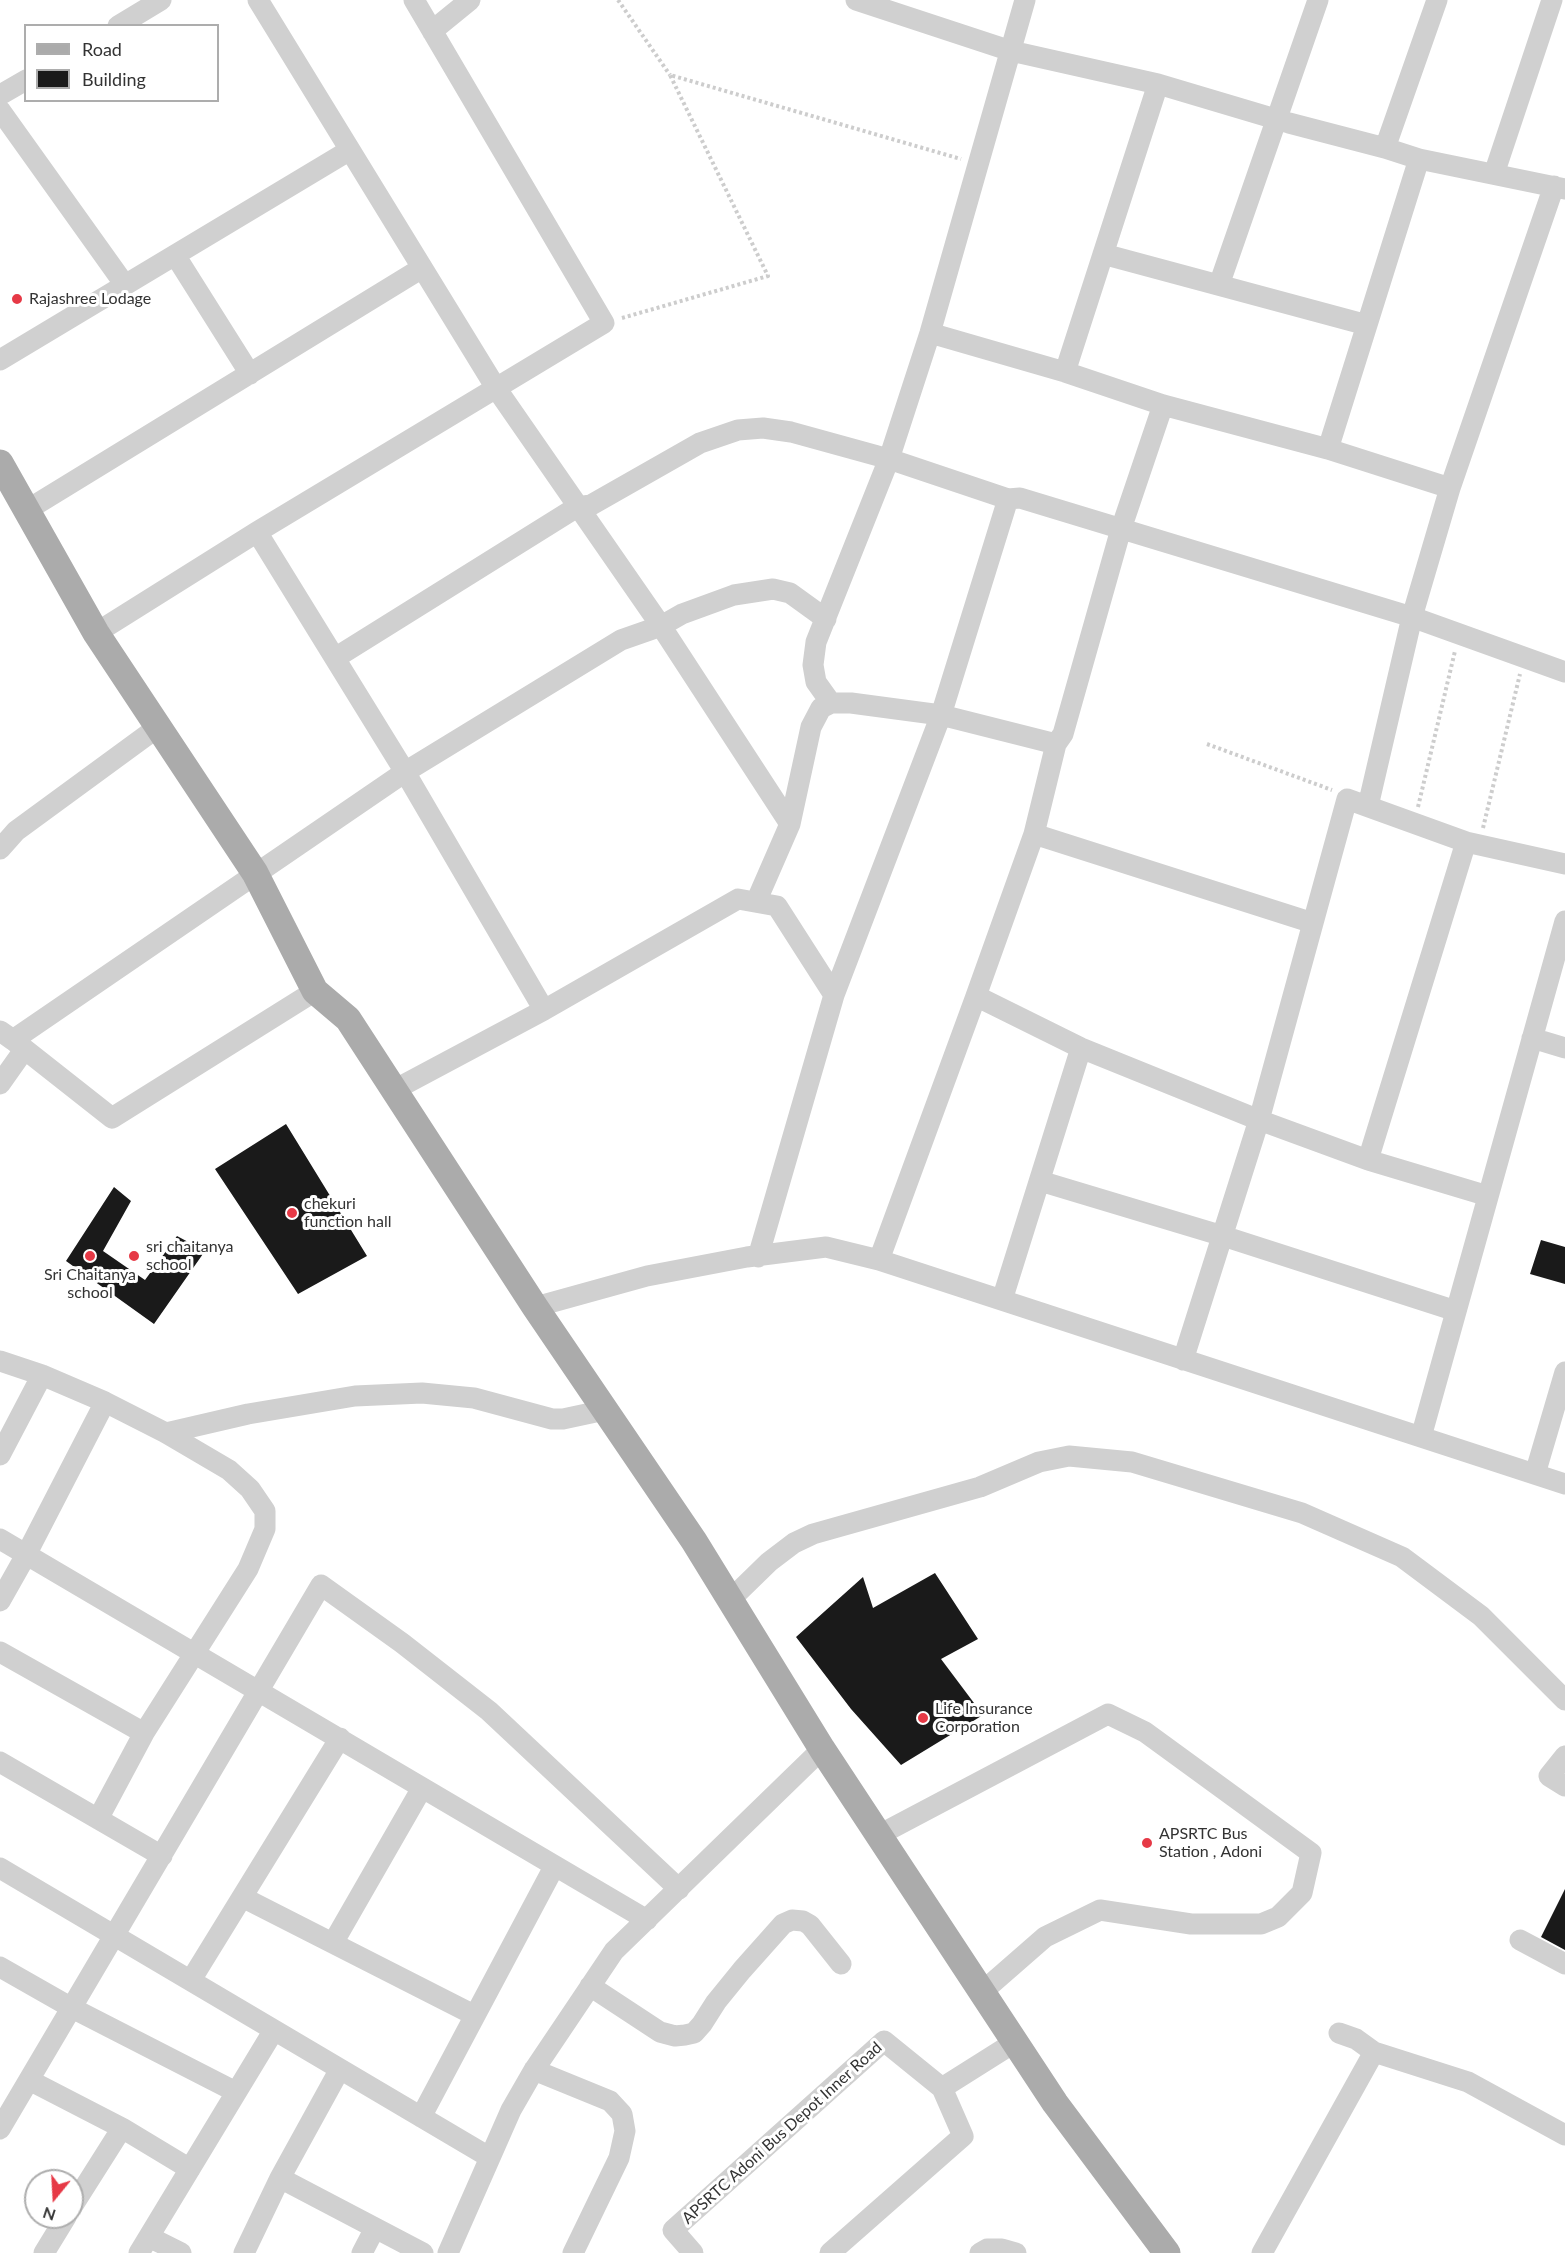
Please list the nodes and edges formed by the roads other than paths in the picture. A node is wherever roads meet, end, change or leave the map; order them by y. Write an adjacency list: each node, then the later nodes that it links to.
1 (160, 0): 11 (street)
2 (258, 0): 18 (street)
3 (414, 0): 12 (street)
4 (470, 0): 12 (street)
5 (856, 0): 10 (street)
6 (1025, 0): 13 (street)
7 (1318, 0): 16 (street)
8 (1437, 0): 17 (street)
9 (1552, 0): 20 (street)
10 (896, 6): 13 (street)
11 (121, 24)
12 (432, 31): 32 (street)
13 (1011, 51): 14 (street); 28 (street)
14 (1158, 84): 16 (street); 22 (street)
15 (0, 110): 25 (street)
16 (1275, 119): 17 (street); 26 (street)
17 (1385, 148): 19 (street)
18 (350, 150): 23 (street); 24 (street)
19 (1419, 159): 20 (street); 27 (street)
20 (1494, 174): 21 (street)
21 (1559, 187): 37 (street)
22 (1103, 254): 26 (street); 30 (street)
23 (175, 255): 25 (street); 31 (street)
24 (422, 268): 31 (street); 32 (street)
25 (125, 285): 29 (street)
26 (1219, 285): 27 (street)
27 (1367, 325): 34 (street)
28 (930, 333): 30 (street); 35 (street)
29 (0, 360)
30 (1065, 372): 33 (street)
31 (249, 374): 40 (street)
32 (496, 388): 39 (street); 42 (street)
33 (1163, 405): 34 (street); 41 (street)
34 (1328, 449): 37 (street)
35 (890, 459): 38 (street); 39 (street); 44 (street)
36 (0, 463): 40 (main road)
37 (1450, 488): 43 (street)
38 (1008, 499): 41 (street); 50 (street)
39 (578, 507): 45 (street); 47 (street)
40 (27, 510): 46 (main road)
41 (1121, 529): 43 (street); 52 (street)
42 (257, 532): 46 (street); 47 (street)
43 (1412, 617): 48 (street); 54 (street)
44 (826, 619): 45 (street); 49 (street)
45 (661, 626): 53 (street); 55 (street)
46 (96, 633): 51 (main road)
47 (335, 658): 53 (street)
48 (1565, 672)
49 (831, 703): 50 (street); 55 (street)
50 (941, 715): 52 (street); 65 (street)
51 (158, 727): 57 (street); 60 (main road)
52 (1056, 744): 56 (street)
53 (405, 772): 60 (street); 67 (street)
54 (1368, 806): 58 (street); 63 (street)
55 (790, 824): 61 (street)
56 (1034, 834): 63 (street); 66 (street)
57 (3, 835)
58 (1473, 839): 59 (street); 75 (street)
59 (1565, 864)
60 (255, 873): 64 (main road); 69 (street)
61 (756, 902): 65 (street); 67 (street)
62 (1565, 921): 68 (street)
63 (1313, 923): 74 (street)
64 (315, 991): 69 (street); 73 (main road)
65 (834, 995): 79 (street)
66 (976, 996): 70 (street); 80 (street)
67 (544, 1010): 73 (street)
68 (1532, 1038): 71 (street); 77 (street)
69 (13, 1040): 72 (street)
70 (1081, 1048): 74 (street); 76 (street)
71 (1565, 1048)
72 (0, 1084)
73 (394, 1090): 82 (main road)
74 (1259, 1120): 75 (street); 78 (street)
75 (1368, 1161): 77 (street)
76 (1040, 1181): 78 (street); 81 (street)
77 (1488, 1196): 83 (street)
78 (1223, 1236): 83 (street); 84 (street)
79 (758, 1257): 80 (street); 82 (street)
80 (879, 1260): 81 (street)
81 (1002, 1300): 84 (street)
82 (535, 1307): 89 (main road)
83 (1456, 1311): 91 (street)
84 (1183, 1360): 91 (street)
85 (0, 1361): 87 (street)
86 (1565, 1372): 93 (street)
87 (42, 1375): 88 (street); 92 (street)
88 (105, 1402): 90 (street); 96 (street)
89 (605, 1410): 90 (street); 97 (main road)
90 (166, 1433): 100 (street)
91 (1421, 1437): 93 (street)
92 (0, 1455)
93 (1535, 1474): 94 (street)
94 (1565, 1484)
95 (0, 1539): 96 (street)
96 (26, 1555): 98 (street); 100 (street)
97 (730, 1600): 102 (street); 105 (main road)
98 (0, 1601)
99 (0, 1652): 103 (street)
100 (195, 1653): 101 (street); 103 (street)
101 (259, 1691): 104 (street); 112 (street); 115 (street)
102 (1565, 1701)
103 (144, 1733): 110 (street)
104 (340, 1738): 109 (street); 116 (street)
105 (822, 1749): 111 (main road); 115 (street)
106 (1565, 1756): 108 (street)
107 (0, 1762): 110 (street)
108 (1565, 1786)
109 (422, 1788): 113 (street); 120 (street)
110 (98, 1818): 112 (street)
111 (879, 1835): 126 (main road); 126 (street)
112 (162, 1856): 118 (street)
113 (554, 1867): 117 (street); 128 (street)
114 (0, 1868): 118 (street)
115 (679, 1889): 117 (street)
116 (242, 1897): 120 (street); 124 (street)
117 (647, 1920): 125 (street)
118 (115, 1936): 124 (street); 127 (street)
119 (1520, 1940): 122 (street)
120 (333, 1943): 128 (street)
121 (841, 1964): 125 (street)
122 (1565, 1964)
123 (0, 1967): 127 (street)
124 (191, 1980): 129 (street)
125 (590, 1986): 134 (street)
126 (982, 1992): 131 (main road)
127 (72, 2008): 135 (street); 137 (street)
128 (474, 2015): 138 (street)
129 (274, 2030): 133 (street); 137 (street)
130 (1339, 2033): 132 (street)
131 (1015, 2042): 136 (street); 160 (main road)
132 (1374, 2052): 141 (street); 161 (street)
133 (340, 2069): 138 (street); 144 (street)
134 (534, 2070): 142 (street); 155 (street)
135 (29, 2080): 139 (street); 140 (street)
136 (942, 2088): 156 (street, APSRTC Adoni Bus Depot Inner Road); 157 (street, APSRTC Adoni Bus Depot Inner Road)
137 (236, 2092): 143 (street)
138 (421, 2117): 142 (street)
139 (122, 2128): 143 (street); 145 (street)
140 (0, 2129)
141 (1565, 2135)
142 (489, 2157): 154 (street)
143 (190, 2169): 148 (street)
144 (280, 2178): 146 (street); 151 (street)
145 (84, 2189)
146 (375, 2228): 152 (street); 153 (street)
147 (59, 2229): 149 (street)
148 (144, 2245): 150 (street)
149 (44, 2253)
150 (181, 2253)
151 (244, 2253)
152 (362, 2253)
153 (423, 2253)
154 (448, 2253)
155 (573, 2253)
156 (693, 2253)
157 (830, 2253)
158 (980, 2253): 159 (street)
159 (1016, 2253)
160 (1167, 2253)
161 (1262, 2253)

